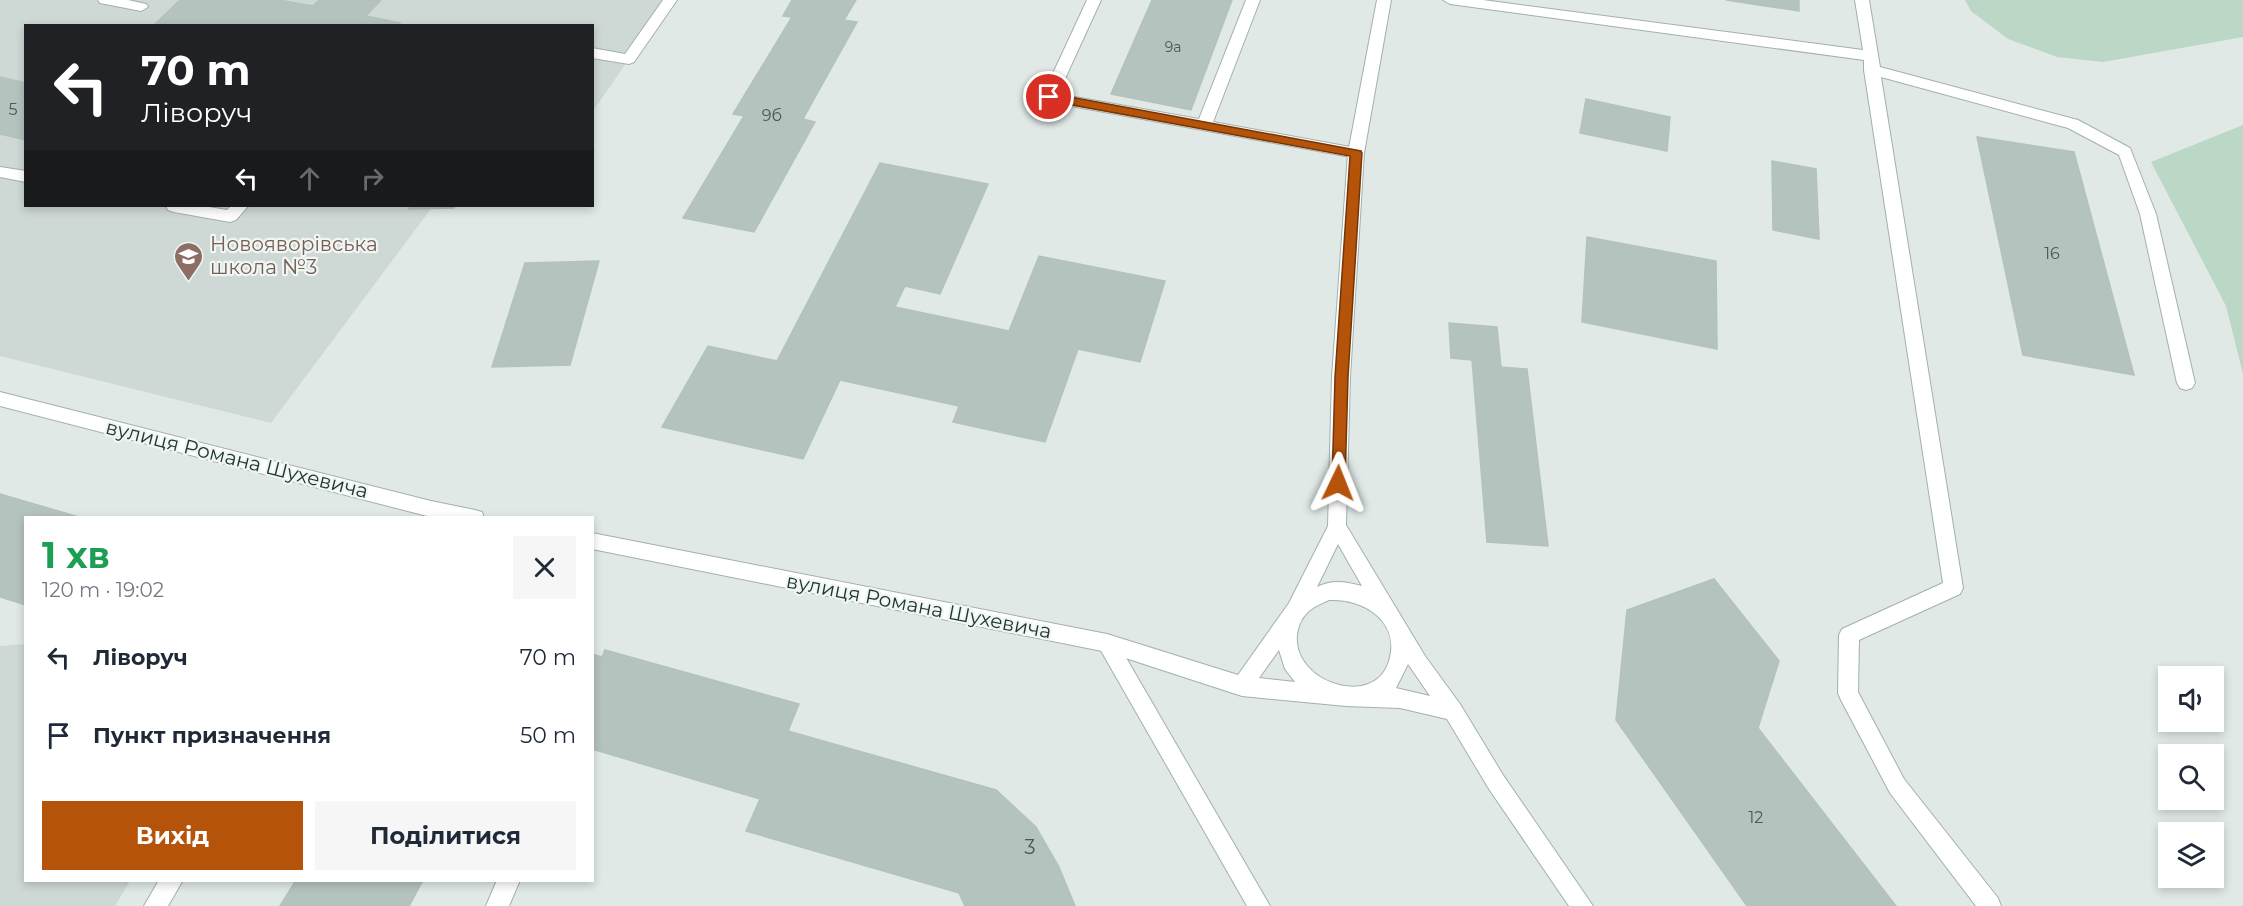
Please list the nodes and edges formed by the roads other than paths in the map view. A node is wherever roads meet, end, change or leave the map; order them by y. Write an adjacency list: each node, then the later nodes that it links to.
1 (105, 0): 8 (street)
2 (670, 0): 9 (street)
3 (1094, 0): 11 (street)
4 (1253, 0): 11 (street)
5 (1384, 0): 12 (street)
6 (1450, 0): 10 (street)
7 (1862, 0): 10 (street)
8 (141, 8)
9 (594, 53)
10 (1870, 63): 17 (street); 34 (street)
11 (1204, 126): 12 (street)
12 (1356, 153): 20 (street)
13 (0, 172): 14 (street)
14 (24, 177)
15 (180, 207): 16 (street)
16 (239, 207)
17 (2186, 383)
18 (0, 399): 19 (street, вулиця Романа Шухевича)
19 (447, 515)
20 (1337, 526): 22 (street); 23 (street)
21 (594, 541): 24 (street, вулиця Романа Шухевича)
22 (1296, 609): 23 (street); 25 (street); 26 (street)
23 (1390, 615): 26 (street); 27 (street)
24 (1107, 643): 25 (street, вулиця Романа Шухевича); 32 (street)
25 (1242, 686): 26 (street, вулиця Романа Шухевича)
26 (1341, 696): 27 (street)
27 (1454, 711): 33 (street)
28 (171, 882): 30 (street)
29 (508, 882): 31 (street)
30 (155, 906)
31 (497, 906)
32 (1259, 906)
33 (1582, 906)
34 (1990, 906)

